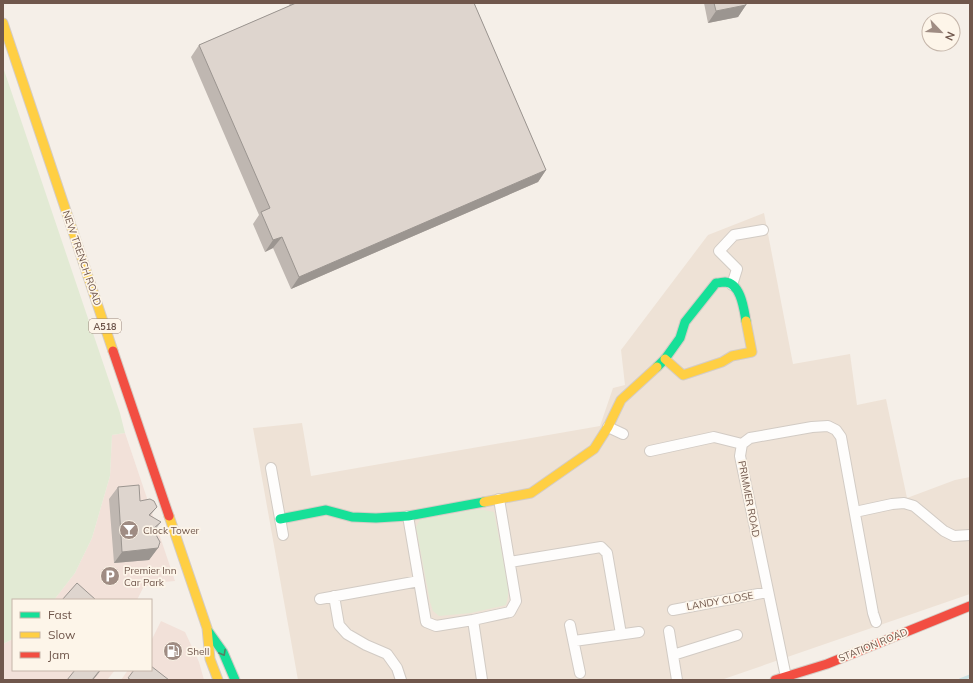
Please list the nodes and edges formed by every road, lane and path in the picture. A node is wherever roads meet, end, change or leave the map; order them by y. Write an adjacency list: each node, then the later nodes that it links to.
1 (3, 24): 26 (main road, NEW TRENCH ROAD / A518)
2 (763, 230): 3 (street)
3 (732, 285): 4 (main road); 4 (main road)
4 (665, 359): 5 (main road)
5 (608, 427): 6 (street); 10 (main road)
6 (623, 434)
7 (742, 444): 8 (street); 11 (street); 18 (street, PRIMMER ROAD)
8 (650, 451)
9 (271, 468): 13 (street)
10 (499, 499): 12 (main road); 16 (street)
11 (855, 512): 14 (street); 24 (street)
12 (408, 516): 13 (main road); 17 (street)
13 (280, 519): 15 (street)
14 (970, 534)
15 (283, 535)
16 (510, 562): 23 (street); 29 (street)
17 (419, 581): 19 (street); 23 (street)
18 (768, 592): 22 (street, LANDY CLOSE); 34 (street, PRIMMER ROAD)
19 (334, 596): 20 (street); 37 (street)
20 (320, 599)
21 (970, 606): 34 (main road, STATION ROAD)
22 (673, 610)
23 (472, 620): 38 (street)
24 (876, 622)
25 (570, 625): 31 (street)
26 (206, 628): 35 (main road, NEW TRENCH ROAD / A518); 36 (main road, NEW TRENCH ROAD / A518, one-way to 36)
27 (669, 631): 32 (street)
28 (639, 632): 29 (street)
29 (621, 634): 31 (street)
30 (737, 636): 32 (street)
31 (574, 641): 33 (street)
32 (673, 655): 39 (street)
33 (580, 673)
34 (786, 677): 40 (main road, STATION ROAD)
35 (218, 680)
36 (235, 680)
37 (401, 680)
38 (482, 680)
39 (677, 680)
40 (775, 680)

